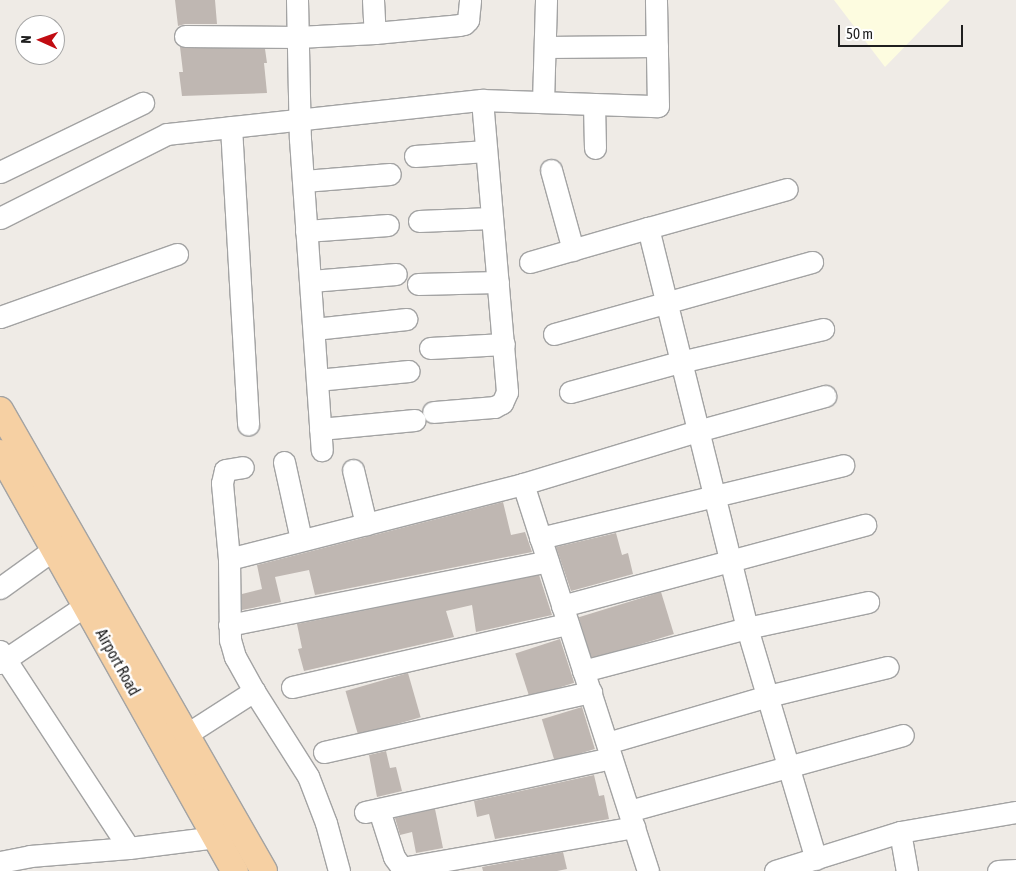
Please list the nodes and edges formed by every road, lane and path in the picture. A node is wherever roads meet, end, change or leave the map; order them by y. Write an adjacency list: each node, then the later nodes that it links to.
1 (297, 0): 8 (street)
2 (373, 0): 6 (street)
3 (470, 0): 6 (street)
4 (546, 0): 10 (street)
5 (656, 0): 9 (street)
6 (375, 33): 8 (street)
7 (185, 36): 8 (street)
8 (298, 38): 15 (street)
9 (657, 46): 10 (street); 14 (street)
10 (545, 47): 12 (street)
11 (482, 100): 12 (street); 15 (street); 18 (street)
12 (544, 102): 14 (street)
13 (143, 103): 21 (street)
14 (594, 104): 17 (street)
15 (299, 120): 16 (street); 23 (street)
16 (231, 127): 25 (street); 53 (street)
17 (595, 148)
18 (486, 151): 19 (street); 26 (street)
19 (415, 156)
20 (551, 170): 31 (street)
21 (0, 172)
22 (390, 174): 23 (street)
23 (304, 181): 30 (street)
24 (787, 189): 29 (street)
25 (0, 218)
26 (491, 218): 27 (street); 37 (street)
27 (419, 220)
28 (388, 225): 30 (street)
29 (648, 228): 31 (street); 39 (street)
30 (306, 231): 36 (street)
31 (573, 250): 33 (street)
32 (177, 254): 40 (street)
33 (530, 262)
34 (812, 262): 39 (street)
35 (396, 274): 36 (street)
36 (311, 281): 42 (street)
37 (498, 282): 38 (street); 45 (street)
38 (418, 284)
39 (666, 304): 44 (street); 47 (street)
40 (0, 317)
41 (406, 319): 42 (street)
42 (314, 329): 49 (street)
43 (823, 329): 47 (street)
44 (554, 334)
45 (504, 344): 46 (street); 54 (street)
46 (430, 348)
47 (680, 362): 50 (street); 55 (street)
48 (409, 371): 49 (street)
49 (317, 380): 54 (street)
50 (570, 392)
51 (825, 396): 55 (street)
52 (0, 410): 85 (main road)
53 (248, 425)
54 (320, 429): 56 (street)
55 (697, 431): 62 (street); 63 (street)
56 (322, 450)
57 (2, 459): 68 (main road, Airport Road)
58 (284, 462): 67 (street)
59 (843, 465): 63 (street)
60 (243, 467): 69 (street)
61 (352, 470): 64 (street)
62 (523, 484): 64 (street); 66 (street)
63 (714, 497): 66 (street); 70 (street)
64 (366, 524): 67 (street)
65 (866, 525): 70 (street)
66 (540, 538): 71 (street)
67 (301, 539): 69 (street)
68 (54, 549): 72 (street); 74 (main road, Airport Road)
69 (229, 559): 76 (street)
70 (730, 560): 75 (street); 77 (street)
71 (548, 561): 75 (street); 76 (street)
72 (0, 588)
73 (868, 602): 77 (street)
74 (86, 605): 78 (street); 92 (main road, Airport Road)
75 (565, 615): 80 (street); 81 (street)
76 (229, 625): 82 (street)
77 (747, 628): 80 (street); 84 (street)
78 (2, 658): 94 (street)
79 (888, 667): 84 (street)
80 (583, 671): 83 (street)
81 (292, 687)
82 (254, 691): 85 (street); 101 (street)
83 (591, 692): 87 (street); 88 (street)
84 (768, 696): 87 (street); 89 (street)
85 (186, 734): 92 (main road)
86 (903, 735): 89 (street)
87 (609, 750): 91 (street); 91 (street)
88 (324, 752)
89 (789, 768): 91 (street); 95 (street)
90 (1016, 812): 93 (street)
91 (631, 819): 102 (street)
92 (228, 832): 94 (street); 99 (main road, Airport Road); 100 (main road)
93 (900, 832): 95 (street); 104 (street)
94 (129, 848): 96 (street)
95 (816, 858): 103 (street)
96 (0, 862)
97 (998, 870): 98 (street)
98 (1016, 870)
99 (235, 871)
100 (264, 871)
101 (339, 871)
102 (648, 871)
103 (776, 871)
104 (907, 871)

